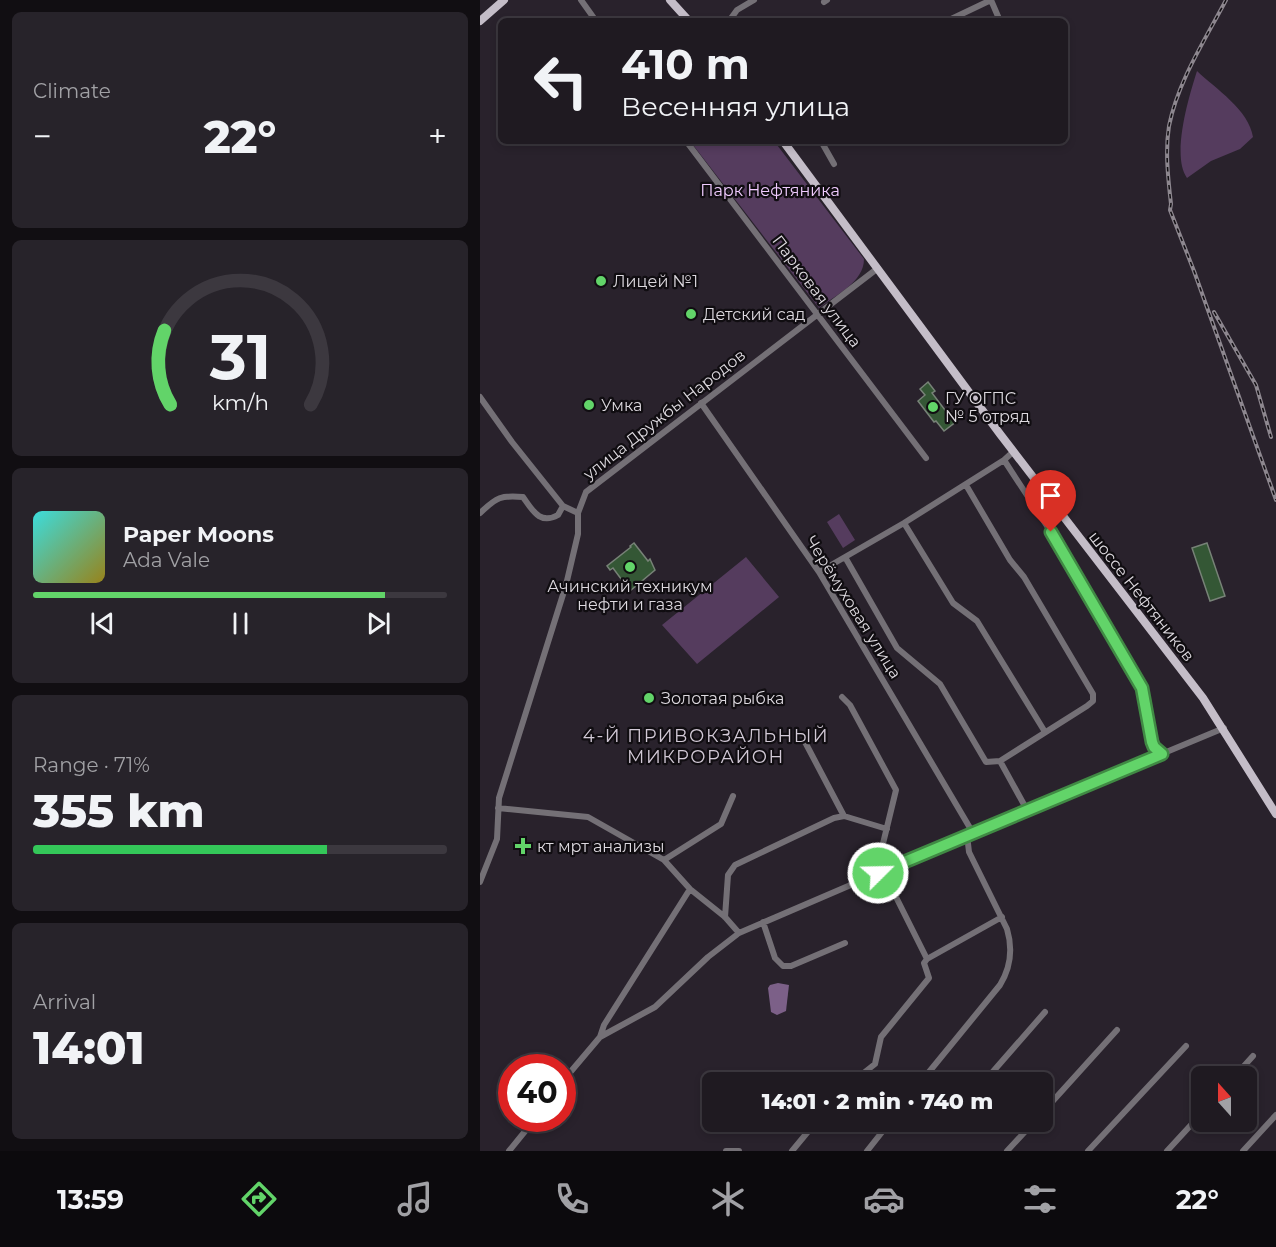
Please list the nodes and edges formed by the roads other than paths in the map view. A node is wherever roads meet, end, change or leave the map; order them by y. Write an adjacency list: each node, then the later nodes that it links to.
1 (504, 0): 11 (main road)
2 (581, 0): 6 (street)
3 (670, 0): 7 (main road)
4 (754, 0): 8 (street)
5 (991, 0): 9 (street); 10 (street)
6 (594, 18)
7 (686, 18)
8 (731, 18)
9 (953, 18)
10 (999, 18)
11 (480, 21)
12 (688, 144): 17 (street, Парковая улица)
13 (785, 144): 16 (main road, шоссе Нефтяников)
14 (823, 144): 15 (street)
15 (834, 164)
16 (878, 268): 17 (street, улица Дружбы Народов); 20 (main road, шоссе Нефтяников)
17 (817, 314): 19 (street, улица Дружбы Народов); 21 (street, Парковая улица)
18 (480, 397): 24 (street)
19 (701, 403): 26 (street, улица Дружбы Народов); 29 (street, Черёмуховая улица)
20 (1014, 452): 22 (street); 31 (main road, шоссе Нефтяников)
21 (926, 458)
22 (1004, 460): 23 (street); 34 (street)
23 (966, 485): 27 (street); 32 (street)
24 (563, 506): 25 (street); 26 (street)
25 (480, 513)
26 (578, 513): 37 (street, улица Дружбы Народов)
27 (904, 523): 28 (street); 32 (street)
28 (845, 558): 29 (street); 35 (street)
29 (819, 572): 42 (street, Черёмуховая улица)
30 (842, 697): 41 (street)
31 (1224, 728): 34 (street); 39 (main road, шоссе Нефтяников)
32 (1045, 732): 35 (street)
33 (805, 742): 40 (street)
34 (1162, 754): 38 (street)
35 (1000, 761): 38 (street)
36 (733, 796): 43 (street)
37 (498, 808): 43 (street); 45 (street, улица Дружбы Народов)
38 (1027, 810): 42 (street)
39 (1276, 814)
40 (844, 816): 41 (street); 47 (street)
41 (887, 829): 44 (street)
42 (970, 834): 44 (street); 48 (street, Черёмуховая улица)
43 (664, 860): 46 (street)
44 (880, 872): 49 (street); 52 (street)
45 (480, 882)
46 (690, 889): 47 (street); 55 (street)
47 (725, 917): 50 (street)
48 (1002, 917): 52 (street); 61 (street, Черёмуховая улица)
49 (763, 922): 50 (street); 51 (street)
50 (739, 933): 55 (street)
51 (845, 943)
52 (927, 959): 60 (street)
53 (1045, 1012): 62 (street)
54 (1117, 1030): 63 (street)
55 (600, 1037): 58 (street)
56 (1186, 1046): 74 (street)
57 (1253, 1056): 59 (street)
58 (576, 1065)
59 (1244, 1066)
60 (865, 1072)
61 (929, 1072)
62 (993, 1072)
63 (1053, 1101)
64 (1276, 1115): 76 (street)
65 (1191, 1125): 75 (street)
66 (524, 1132): 70 (street)
67 (808, 1132): 71 (street)
68 (882, 1132): 72 (street)
69 (1025, 1132): 73 (street)
70 (509, 1151)
71 (792, 1151)
72 (867, 1151)
73 (1007, 1151)
74 (1088, 1151)
75 (1167, 1151)
76 (1243, 1151)

